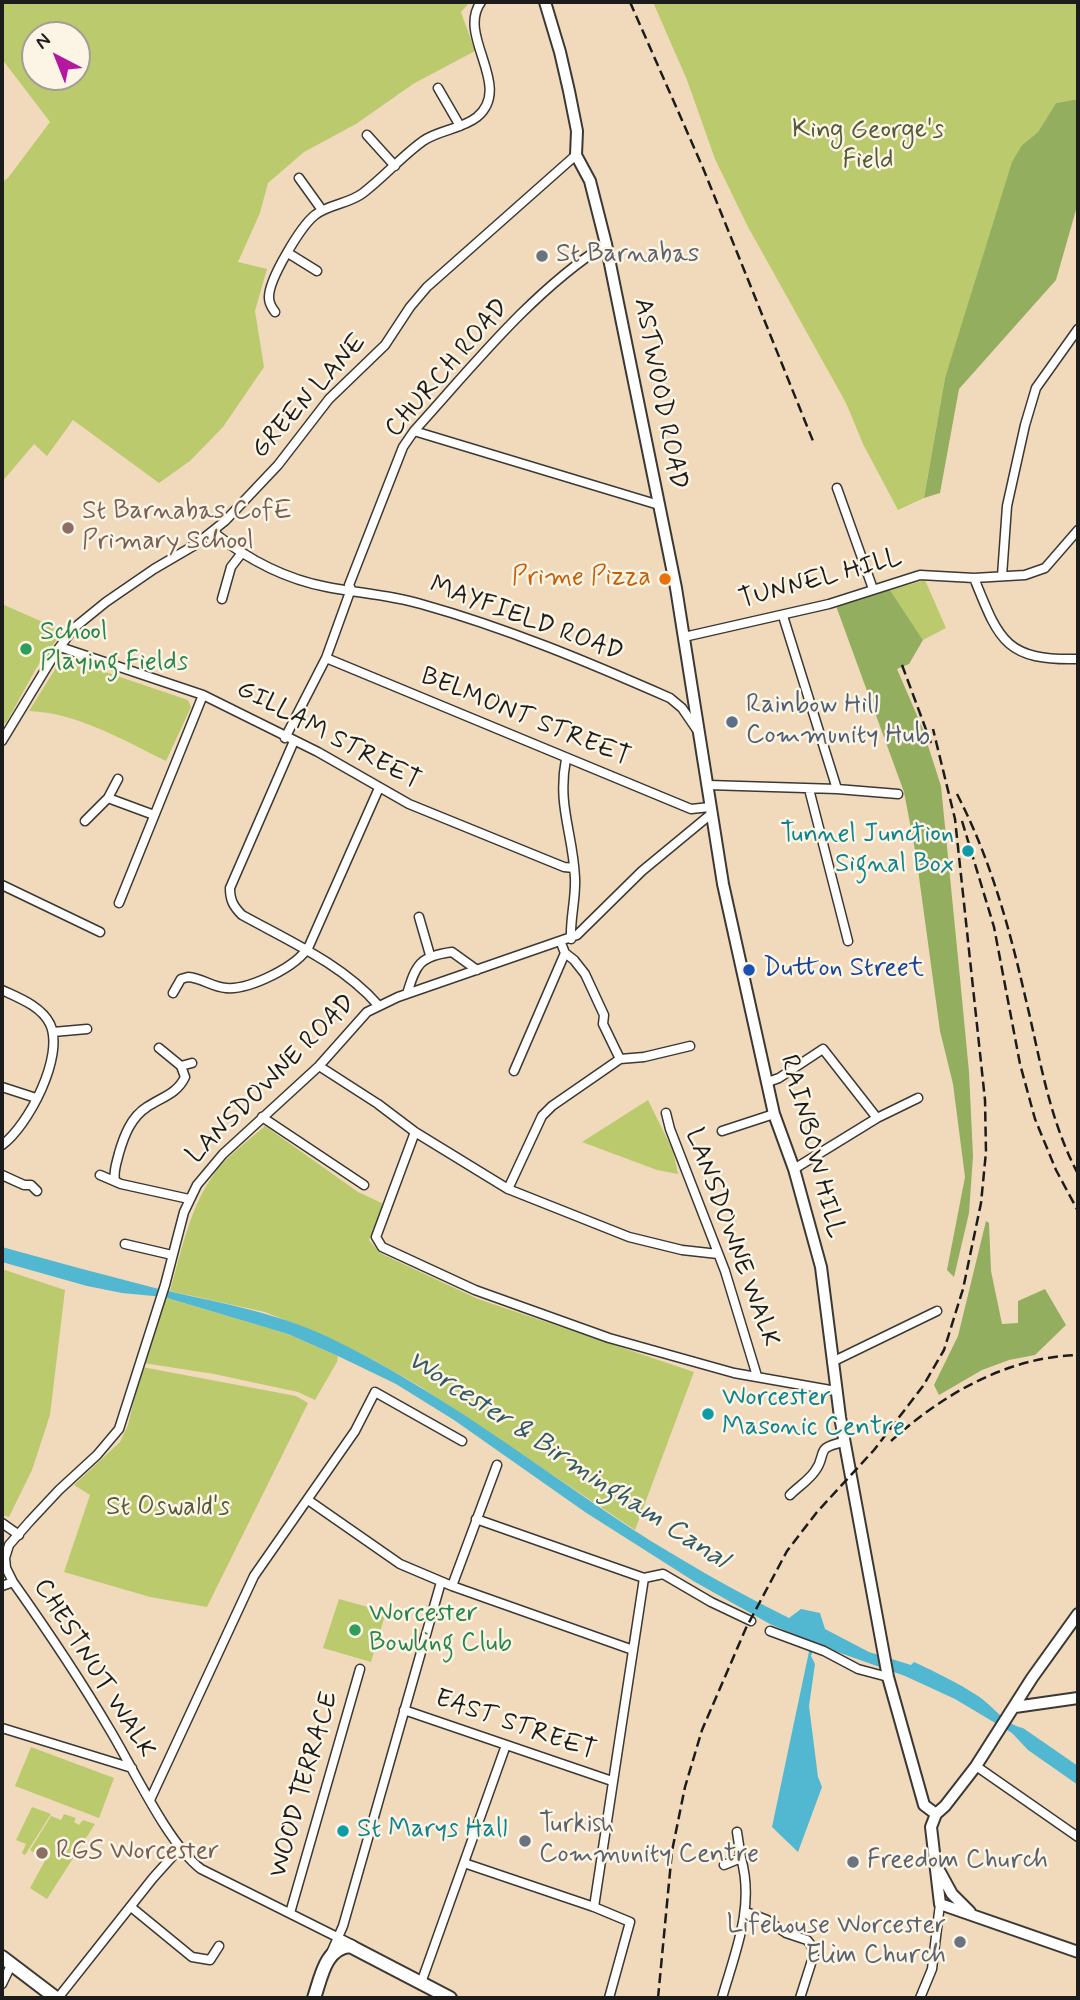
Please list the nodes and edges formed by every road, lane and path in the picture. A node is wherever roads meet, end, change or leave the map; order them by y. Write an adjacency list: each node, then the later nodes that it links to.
1 (481, 2): 4 (street)
2 (545, 2): 6 (main road, ASTWOOD ROAD)
3 (438, 88): 4 (street)
4 (460, 126): 7 (street)
5 (367, 135): 7 (street)
6 (576, 155): 10 (main road, ASTWOOD ROAD); 19 (street, GREEN LANE)
7 (395, 166): 9 (street)
8 (299, 178): 9 (street)
9 (322, 210): 11 (street)
10 (606, 244): 15 (street, CHURCH ROAD); 17 (main road, ASTWOOD ROAD)
11 (288, 253): 12 (street); 13 (street)
12 (317, 271)
13 (275, 312)
14 (1078, 330): 21 (street)
15 (414, 431): 17 (street); 23 (street, CHURCH ROAD)
16 (837, 488): 24 (street)
17 (659, 505): 27 (main road, ASTWOOD ROAD)
18 (1078, 530): 21 (street, TUNNEL HILL)
19 (213, 532): 20 (street, MAYFIELD ROAD); 28 (street, GREEN LANE)
20 (241, 554): 23 (street, MAYFIELD ROAD); 25 (street)
21 (1002, 576): 22 (street, TUNNEL HILL)
22 (974, 578): 24 (street, TUNNEL HILL); 30 (street)
23 (351, 589): 29 (street, CHURCH ROAD); 32 (street, MAYFIELD ROAD)
24 (873, 589): 26 (street, TUNNEL HILL)
25 (222, 599)
26 (783, 616): 27 (street, TUNNEL HILL); 40 (street)
27 (684, 636): 32 (main road, RAINBOW HILL)
28 (60, 647): 31 (street, GILLAM STREET); 34 (street, GREEN LANE)
29 (326, 658): 33 (street, CHURCH ROAD); 35 (street, BELMONT STREET)
30 (1078, 659)
31 (203, 695): 33 (street, GILLAM STREET); 44 (street)
32 (700, 734): 37 (main road, RAINBOW HILL)
33 (289, 740): 38 (street, GILLAM STREET); 54 (street, CHURCH ROAD)
34 (2, 741)
35 (566, 759): 43 (street, BELMONT STREET); 46 (street)
36 (118, 779): 42 (street)
37 (708, 785): 39 (street); 43 (main road, RAINBOW HILL)
38 (379, 788): 46 (street, GILLAM STREET); 54 (street)
39 (809, 789): 40 (street); 52 (street)
40 (837, 789): 41 (street)
41 (898, 794)
42 (108, 798): 44 (street); 45 (street)
43 (711, 811): 51 (street, LANSDOWNE ROAD); 71 (main road, RAINBOW HILL)
44 (154, 815): 48 (street)
45 (85, 821)
46 (574, 868): 51 (street)
47 (2, 885): 50 (street)
48 (119, 903)
49 (419, 918): 56 (street)
50 (100, 932)
51 (571, 939): 53 (street, LANSDOWNE ROAD)
52 (848, 942)
53 (561, 943): 55 (street); 57 (street, LANSDOWNE ROAD)
54 (306, 951): 59 (street); 61 (street)
55 (565, 953): 66 (street); 70 (street)
56 (430, 955): 57 (street); 60 (street)
57 (477, 970): 60 (street, LANSDOWNE ROAD)
58 (2, 990): 63 (street)
59 (173, 993)
60 (407, 994): 61 (street, LANSDOWNE ROAD)
61 (378, 1005): 69 (street, LANSDOWNE ROAD)
62 (87, 1029): 63 (street)
63 (53, 1031): 74 (street)
64 (690, 1046): 66 (street)
65 (159, 1048): 68 (street)
66 (620, 1059): 87 (street)
67 (192, 1063): 68 (street)
68 (181, 1066): 85 (street)
69 (319, 1066): 77 (street, LANSDOWNE ROAD); 80 (street)
70 (514, 1071)
71 (768, 1083): 76 (main road, RAINBOW HILL); 78 (street)
72 (2, 1087): 74 (street)
73 (918, 1097): 78 (street)
74 (36, 1098): 81 (street)
75 (666, 1113): 91 (street, LANSDOWNE WALK)
76 (774, 1114): 79 (street); 82 (main road, RAINBOW HILL)
77 (261, 1117): 86 (street); 89 (street, LANSDOWNE ROAD)
78 (877, 1118): 82 (street)
79 (722, 1130)
80 (415, 1132): 87 (street); 95 (street)
81 (2, 1145)
82 (794, 1170): 94 (main road, RAINBOW HILL)
83 (2, 1175): 88 (street)
84 (100, 1175): 85 (street)
85 (116, 1180): 89 (street)
86 (364, 1185)
87 (508, 1189): 91 (street)
88 (37, 1191)
89 (189, 1199): 92 (street, LANSDOWNE ROAD)
90 (125, 1244): 92 (street)
91 (718, 1254): 95 (street, LANSDOWNE WALK)
92 (172, 1255): 104 (street, LANSDOWNE ROAD)
93 (937, 1311): 94 (street)
94 (832, 1362): 96 (main road, RAINBOW HILL)
95 (757, 1376): 96 (street)
96 (836, 1391): 98 (main road, RAINBOW HILL)
97 (462, 1441): 101 (street)
98 (844, 1442): 100 (street); 116 (main road, RAINBOW HILL)
99 (497, 1465): 102 (street)
100 (790, 1495)
101 (308, 1500): 108 (street); 127 (street)
102 (476, 1518): 106 (street); 110 (street)
103 (2, 1523): 104 (street)
104 (19, 1535): 105 (street, LANSDOWNE ROAD)
105 (3, 1559): 107 (street, CHESTNUT WALK)
106 (644, 1578): 112 (street); 114 (street)
107 (13, 1582): 109 (street); 122 (street, CHESTNUT WALK)
108 (441, 1582): 110 (street); 118 (street)
109 (2, 1586)
110 (452, 1586): 114 (street)
111 (1078, 1614): 119 (main road)
112 (751, 1621)
113 (771, 1632): 116 (street)
114 (633, 1650): 126 (street)
115 (360, 1669): 140 (street, WOOD TERRACE)
116 (887, 1674): 128 (main road, RAINBOW HILL)
117 (1078, 1698): 119 (main road)
118 (404, 1710): 121 (street, EAST STREET); 142 (street)
119 (1013, 1710): 124 (main road)
120 (2, 1728): 123 (street)
121 (506, 1745): 126 (street, EAST STREET); 134 (street)
122 (121, 1748): 123 (street); 125 (street, CHESTNUT WALK)
123 (105, 1758): 125 (street)
124 (976, 1766): 128 (main road); 130 (street)
125 (132, 1768): 127 (street, CHESTNUT WALK)
126 (612, 1781): 138 (street)
127 (150, 1800): 131 (street, CHESTNUT WALK)
128 (936, 1814): 133 (main road)
129 (737, 1832): 132 (street)
130 (1078, 1837)
131 (180, 1848): 137 (street); 140 (street, CHESTNUT WALK)
132 (741, 1858): 135 (street); 139 (street)
133 (935, 1862): 136 (main road); 141 (main road)
134 (464, 1863): 138 (street); 148 (street)
135 (723, 1866)
136 (940, 1904): 141 (main road); 156 (street)
137 (131, 1907): 143 (street); 150 (street)
138 (594, 1907): 153 (street)
139 (746, 1912): 154 (street); 155 (street)
140 (290, 1913): 142 (street, CHESTNUT WALK)
141 (975, 1916): 145 (main road)
142 (338, 1936): 144 (street, CHESTNUT WALK); 146 (street)
143 (219, 1946)
144 (358, 1949): 146 (main road); 148 (main road)
145 (1078, 1952)
146 (330, 1955): 151 (main road)
147 (7, 1960): 149 (street); 150 (main road)
148 (421, 1983): 152 (main road)
149 (2, 1984)
150 (57, 1998)
151 (314, 1998)
152 (450, 1998)
153 (610, 1998)
154 (722, 1998)
155 (800, 1998)
156 (920, 1998)

